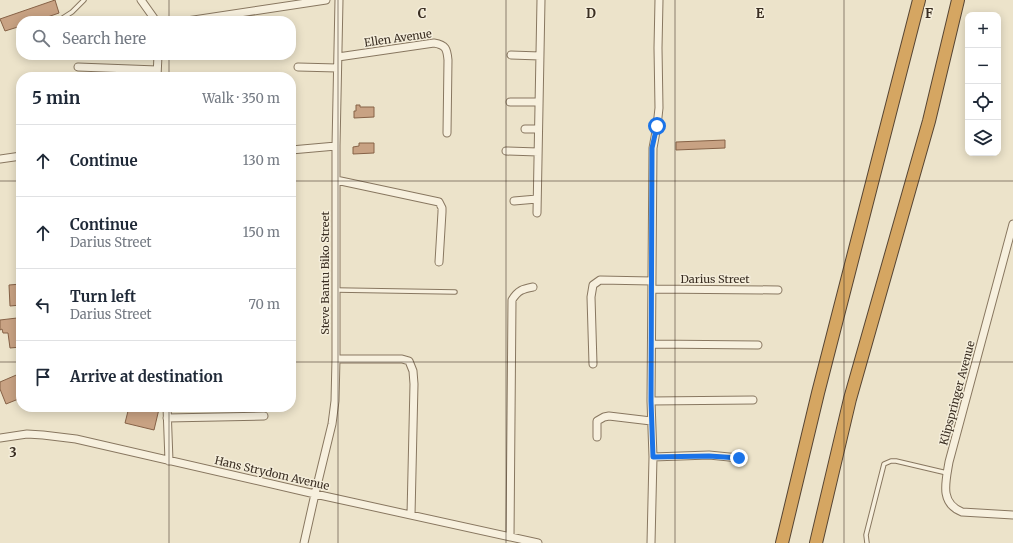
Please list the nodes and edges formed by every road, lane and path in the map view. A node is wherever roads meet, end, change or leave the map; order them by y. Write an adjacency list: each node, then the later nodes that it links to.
1 (84, 0): 9 (lane)
2 (141, 0): 10 (street)
3 (326, 0): 11 (street)
4 (339, 0): 14 (street, Steve Bantu Biko Street)
5 (541, 0): 13 (street)
6 (659, 0): 38 (street)
7 (919, 0): 67 (highway)
8 (958, 0): 68 (highway)
9 (66, 16)
10 (153, 16)
11 (220, 16)
12 (510, 55): 13 (street)
13 (540, 56): 22 (street)
14 (338, 58): 18 (street, Steve Bantu Biko Street); 25 (street, Ellen Avenue)
15 (158, 60): 20 (street)
16 (78, 67): 19 (street)
17 (298, 67): 18 (street)
18 (337, 68): 26 (street, Steve Bantu Biko Street)
19 (144, 72)
20 (157, 72)
21 (510, 102): 22 (street)
22 (539, 102): 24 (street)
23 (525, 128): 24 (street)
24 (538, 129): 29 (street)
25 (447, 133)
26 (336, 146): 27 (street); 32 (street, Steve Bantu Biko Street)
27 (296, 150)
28 (506, 151): 29 (street)
29 (538, 152): 33 (street)
30 (16, 157): 31 (street)
31 (0, 159)
32 (336, 180): 37 (street); 41 (street, Steve Bantu Biko Street)
33 (537, 199): 34 (street); 35 (street)
34 (514, 201)
35 (537, 213)
36 (1013, 224): 59 (street, Klipspringer Avenue)
37 (439, 262)
38 (652, 281): 40 (street); 47 (street)
39 (534, 287): 63 (street)
40 (652, 289): 42 (street, Darius Street); 44 (street)
41 (337, 290): 43 (lane); 46 (street, Steve Bantu Biko Street)
42 (778, 290)
43 (454, 292)
44 (652, 344): 45 (street); 49 (street)
45 (758, 345)
46 (336, 359): 60 (street, Steve Bantu Biko Street); 61 (street)
47 (593, 364)
48 (753, 400): 49 (street)
49 (651, 401): 53 (street)
50 (166, 412): 52 (street)
51 (264, 416): 52 (street)
52 (167, 418): 58 (street)
53 (651, 421): 54 (street); 56 (street)
54 (597, 437)
55 (0, 438): 58 (street, Hans Strydom Avenue)
56 (653, 457): 57 (street); 66 (street)
57 (739, 458)
58 (169, 461): 60 (street, Hans Strydom Avenue)
59 (947, 473): 62 (street, Klipspringer Avenue); 69 (lane)
60 (315, 494): 61 (street, Hans Strydom Avenue); 64 (street, Steve Bantu Biko Street)
61 (411, 514): 63 (street, Hans Strydom Avenue)
62 (1013, 514)
63 (510, 537): 65 (street, Hans Strydom Avenue)
64 (304, 543)
65 (538, 543)
66 (650, 543)
67 (782, 543)
68 (816, 543)
69 (867, 543)

